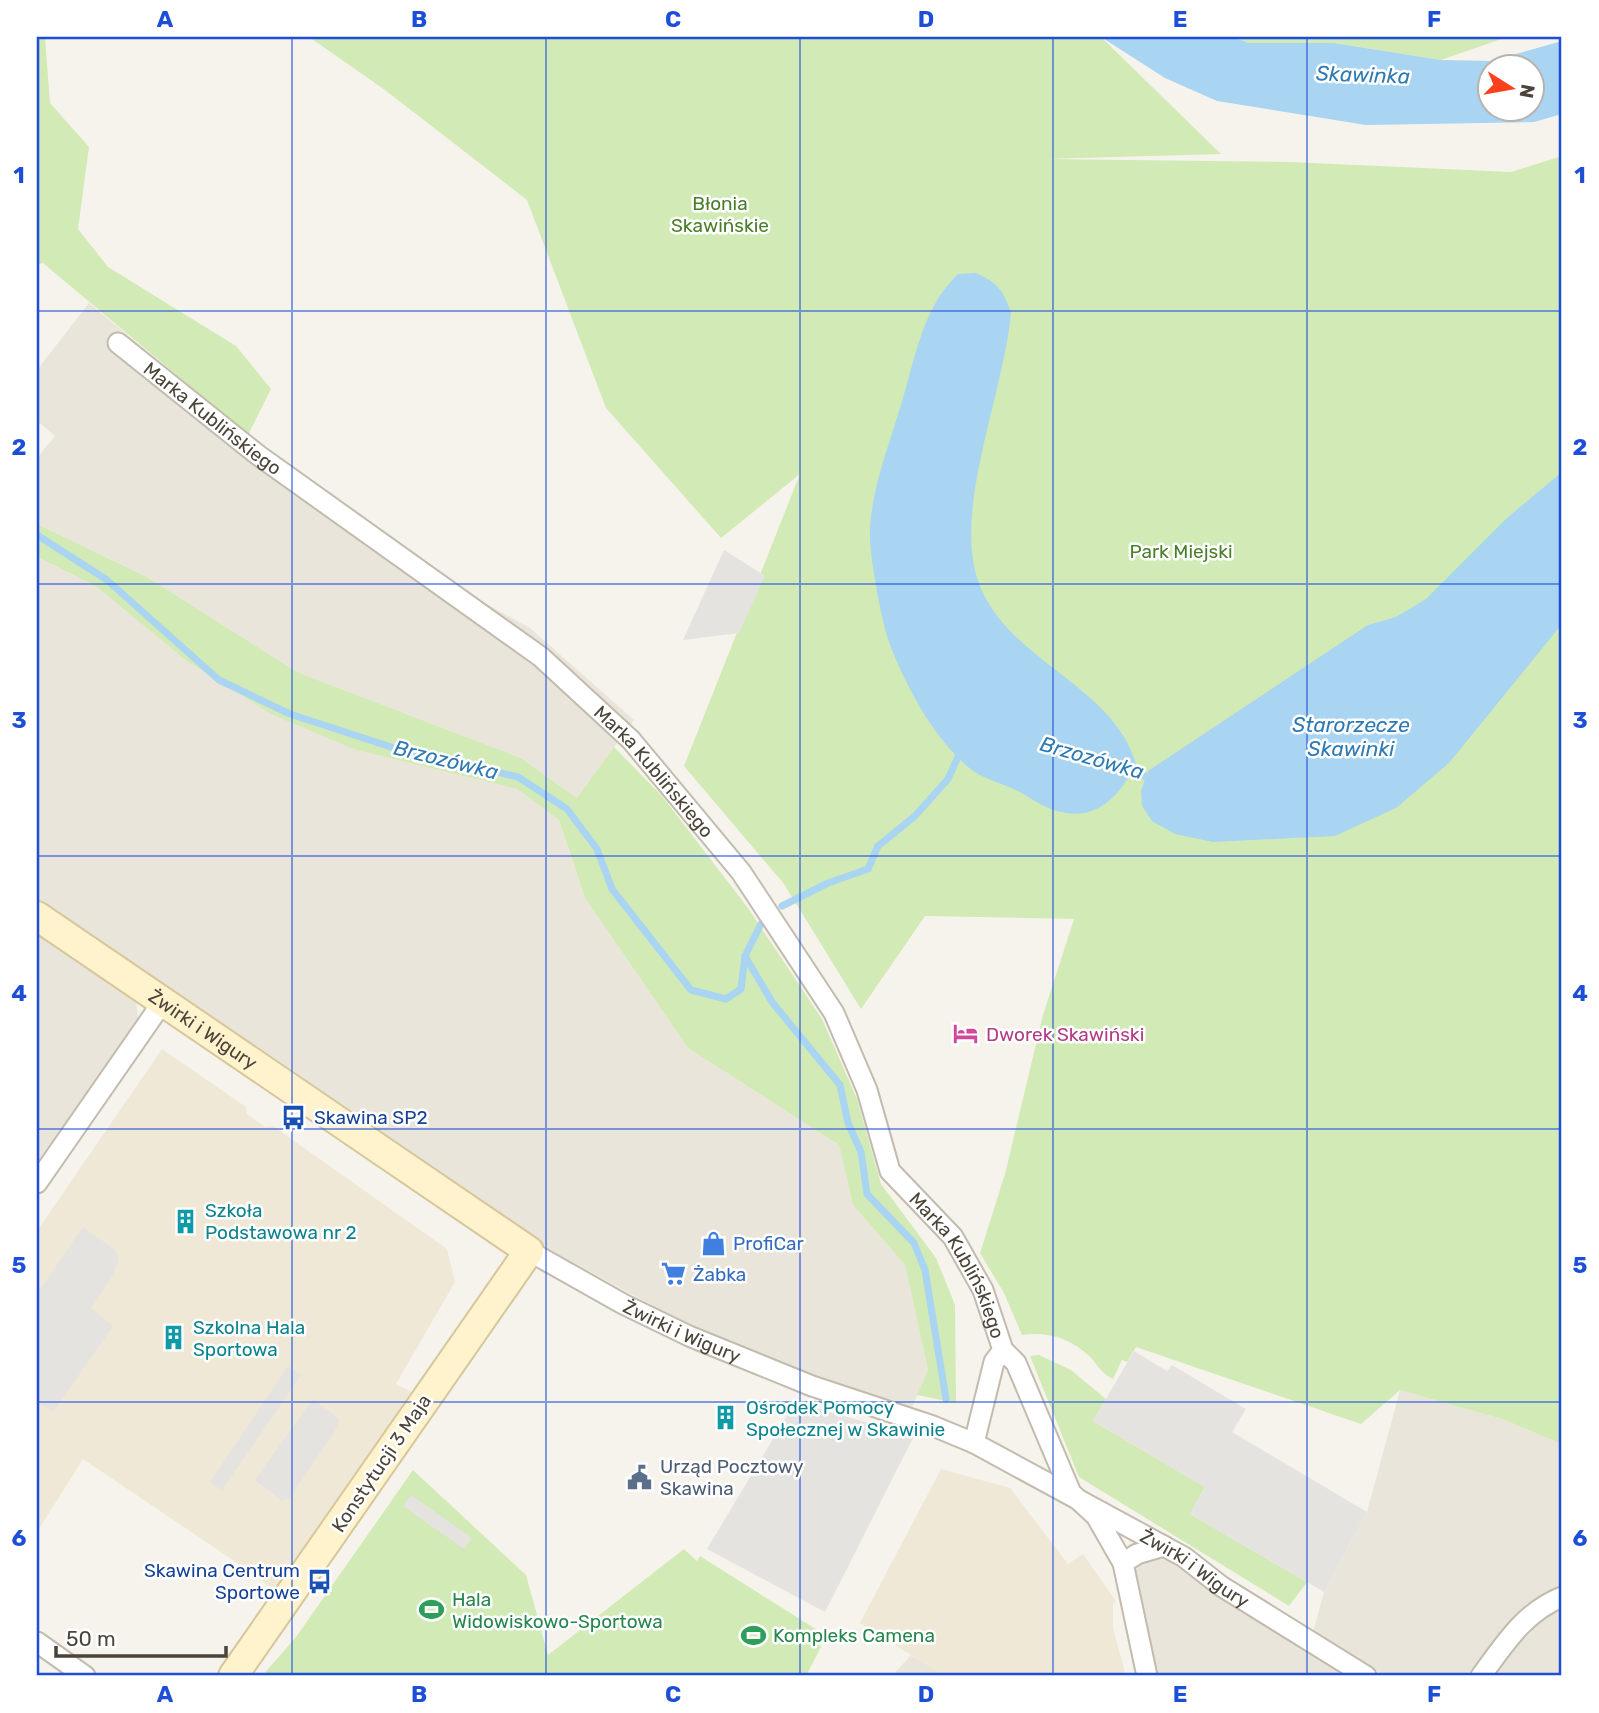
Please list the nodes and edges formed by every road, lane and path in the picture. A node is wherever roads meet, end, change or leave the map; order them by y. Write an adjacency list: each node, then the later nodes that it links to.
1 (118, 343): 6 (street, Marka Kublińskiego)
2 (37, 916): 3 (street, Żwirki i Wigury)
3 (162, 1003): 4 (street); 5 (street, Żwirki i Wigury)
4 (37, 1183)
5 (529, 1251): 7 (street, Żwirki i Wigury); 14 (street, Konstytucji 3 Maja)
6 (1003, 1350): 7 (street, Marka Kublińskiego); 8 (street, Marka Kublińskiego)
7 (974, 1443): 8 (street, Żwirki i Wigury)
8 (1071, 1493): 9 (street, Żwirki i Wigury); 10 (street)
9 (1164, 1546): 10 (street); 16 (street, Żwirki i Wigury)
10 (1123, 1563): 15 (street)
11 (1562, 1597): 17 (street)
12 (37, 1642): 13 (street)
13 (85, 1676)
14 (233, 1676)
15 (1147, 1676)
16 (1366, 1676)
17 (1481, 1676)

